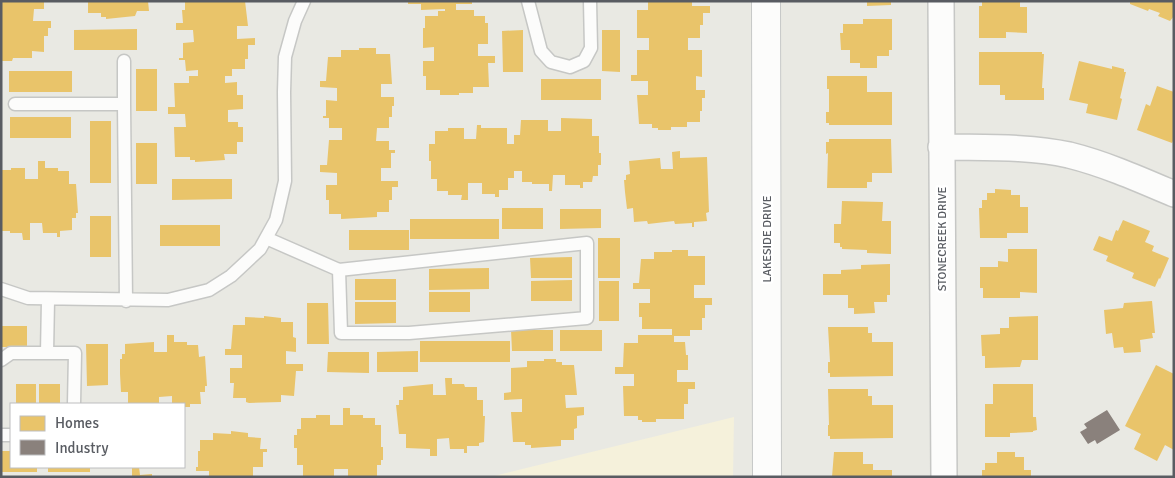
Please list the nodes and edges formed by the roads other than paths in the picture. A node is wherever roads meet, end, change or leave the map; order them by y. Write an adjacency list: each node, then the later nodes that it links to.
1 (304, 1): 11 (lane)
2 (528, 1): 3 (lane)
3 (590, 1)
4 (766, 1): 19 (street, LAKESIDE DRIVE)
5 (941, 1): 9 (street, STONECREEK DRIVE)
6 (124, 62): 8 (lane)
7 (15, 104): 8 (lane)
8 (124, 104): 15 (lane)
9 (942, 147): 10 (street); 20 (street, STONECREEK DRIVE)
10 (1174, 194)
11 (266, 238): 12 (lane); 15 (lane)
12 (339, 270): 12 (lane)
13 (1, 289): 14 (lane)
14 (48, 300): 15 (lane); 16 (lane)
15 (126, 301)
16 (47, 353): 17 (lane); 18 (lane)
17 (1, 360)
18 (74, 403)
19 (767, 477)
20 (944, 477)

